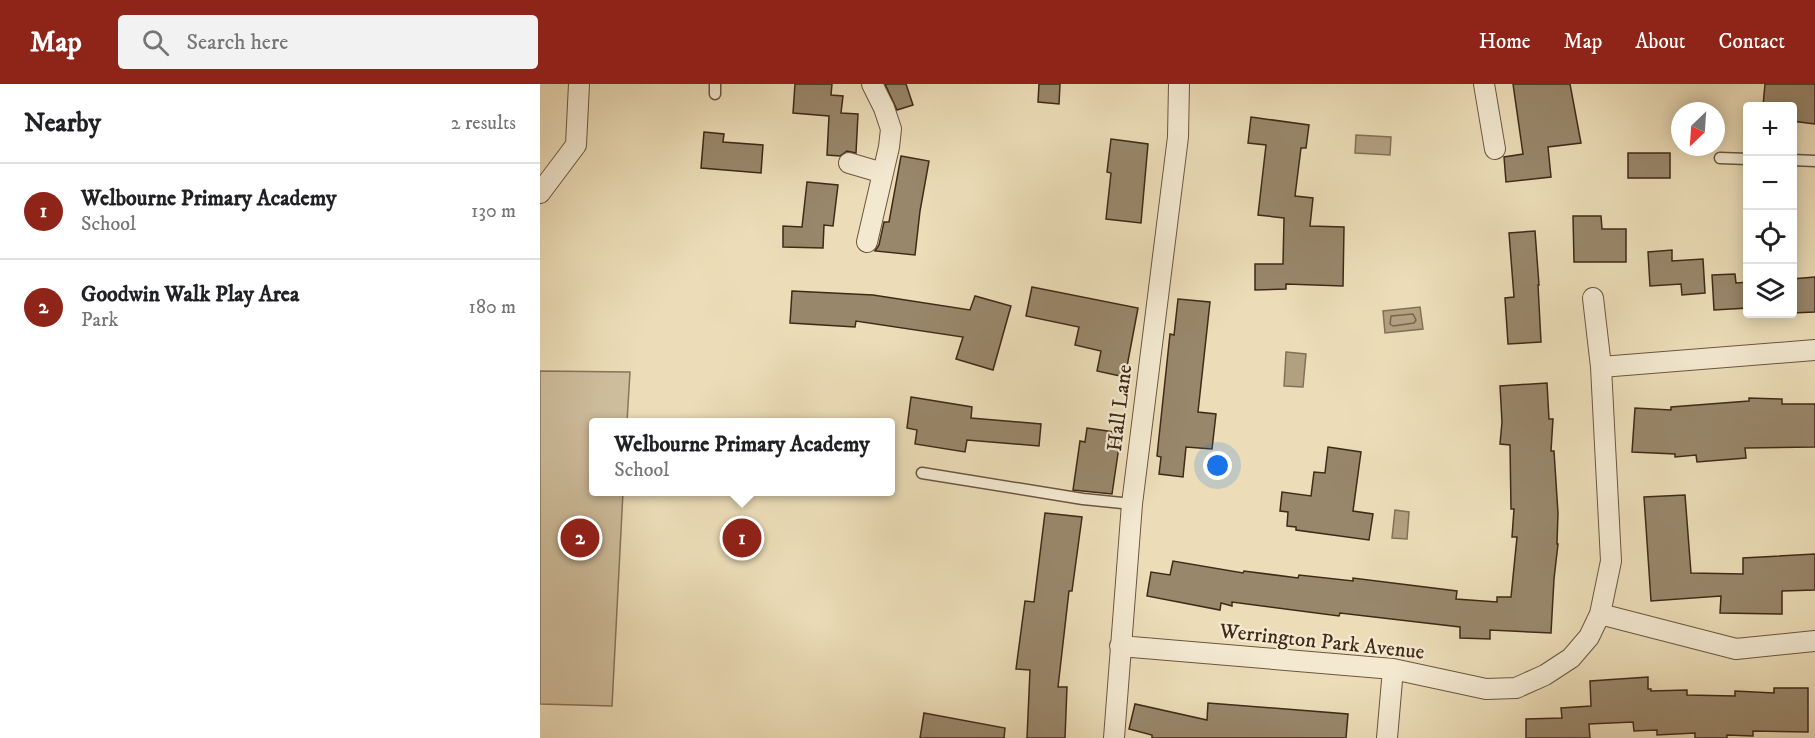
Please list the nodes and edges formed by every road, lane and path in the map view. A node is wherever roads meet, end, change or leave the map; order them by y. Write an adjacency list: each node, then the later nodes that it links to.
1 (579, 84): 12 (street)
2 (872, 84): 11 (street)
3 (1179, 84): 18 (street, Hall Lane)
4 (1484, 84): 5 (street)
5 (1495, 148)
6 (1720, 158): 7 (lane)
7 (1743, 159)
8 (1797, 160): 9 (lane)
9 (1815, 161)
10 (849, 163): 11 (street)
11 (883, 173): 13 (street)
12 (540, 193)
13 (867, 243)
14 (1593, 297): 16 (street, Werrington Park Avenue)
15 (1815, 350): 16 (street)
16 (1601, 367): 19 (street, Werrington Park Avenue)
17 (922, 473): 18 (lane)
18 (1132, 504): 21 (street, Hall Lane)
19 (1600, 614): 20 (street); 22 (street, Werrington Park Avenue)
20 (1815, 641)
21 (1120, 646): 22 (street, Werrington Park Avenue); 23 (street, Hall Lane)
22 (1393, 669): 24 (street)
23 (1114, 738)
24 (1387, 738)

